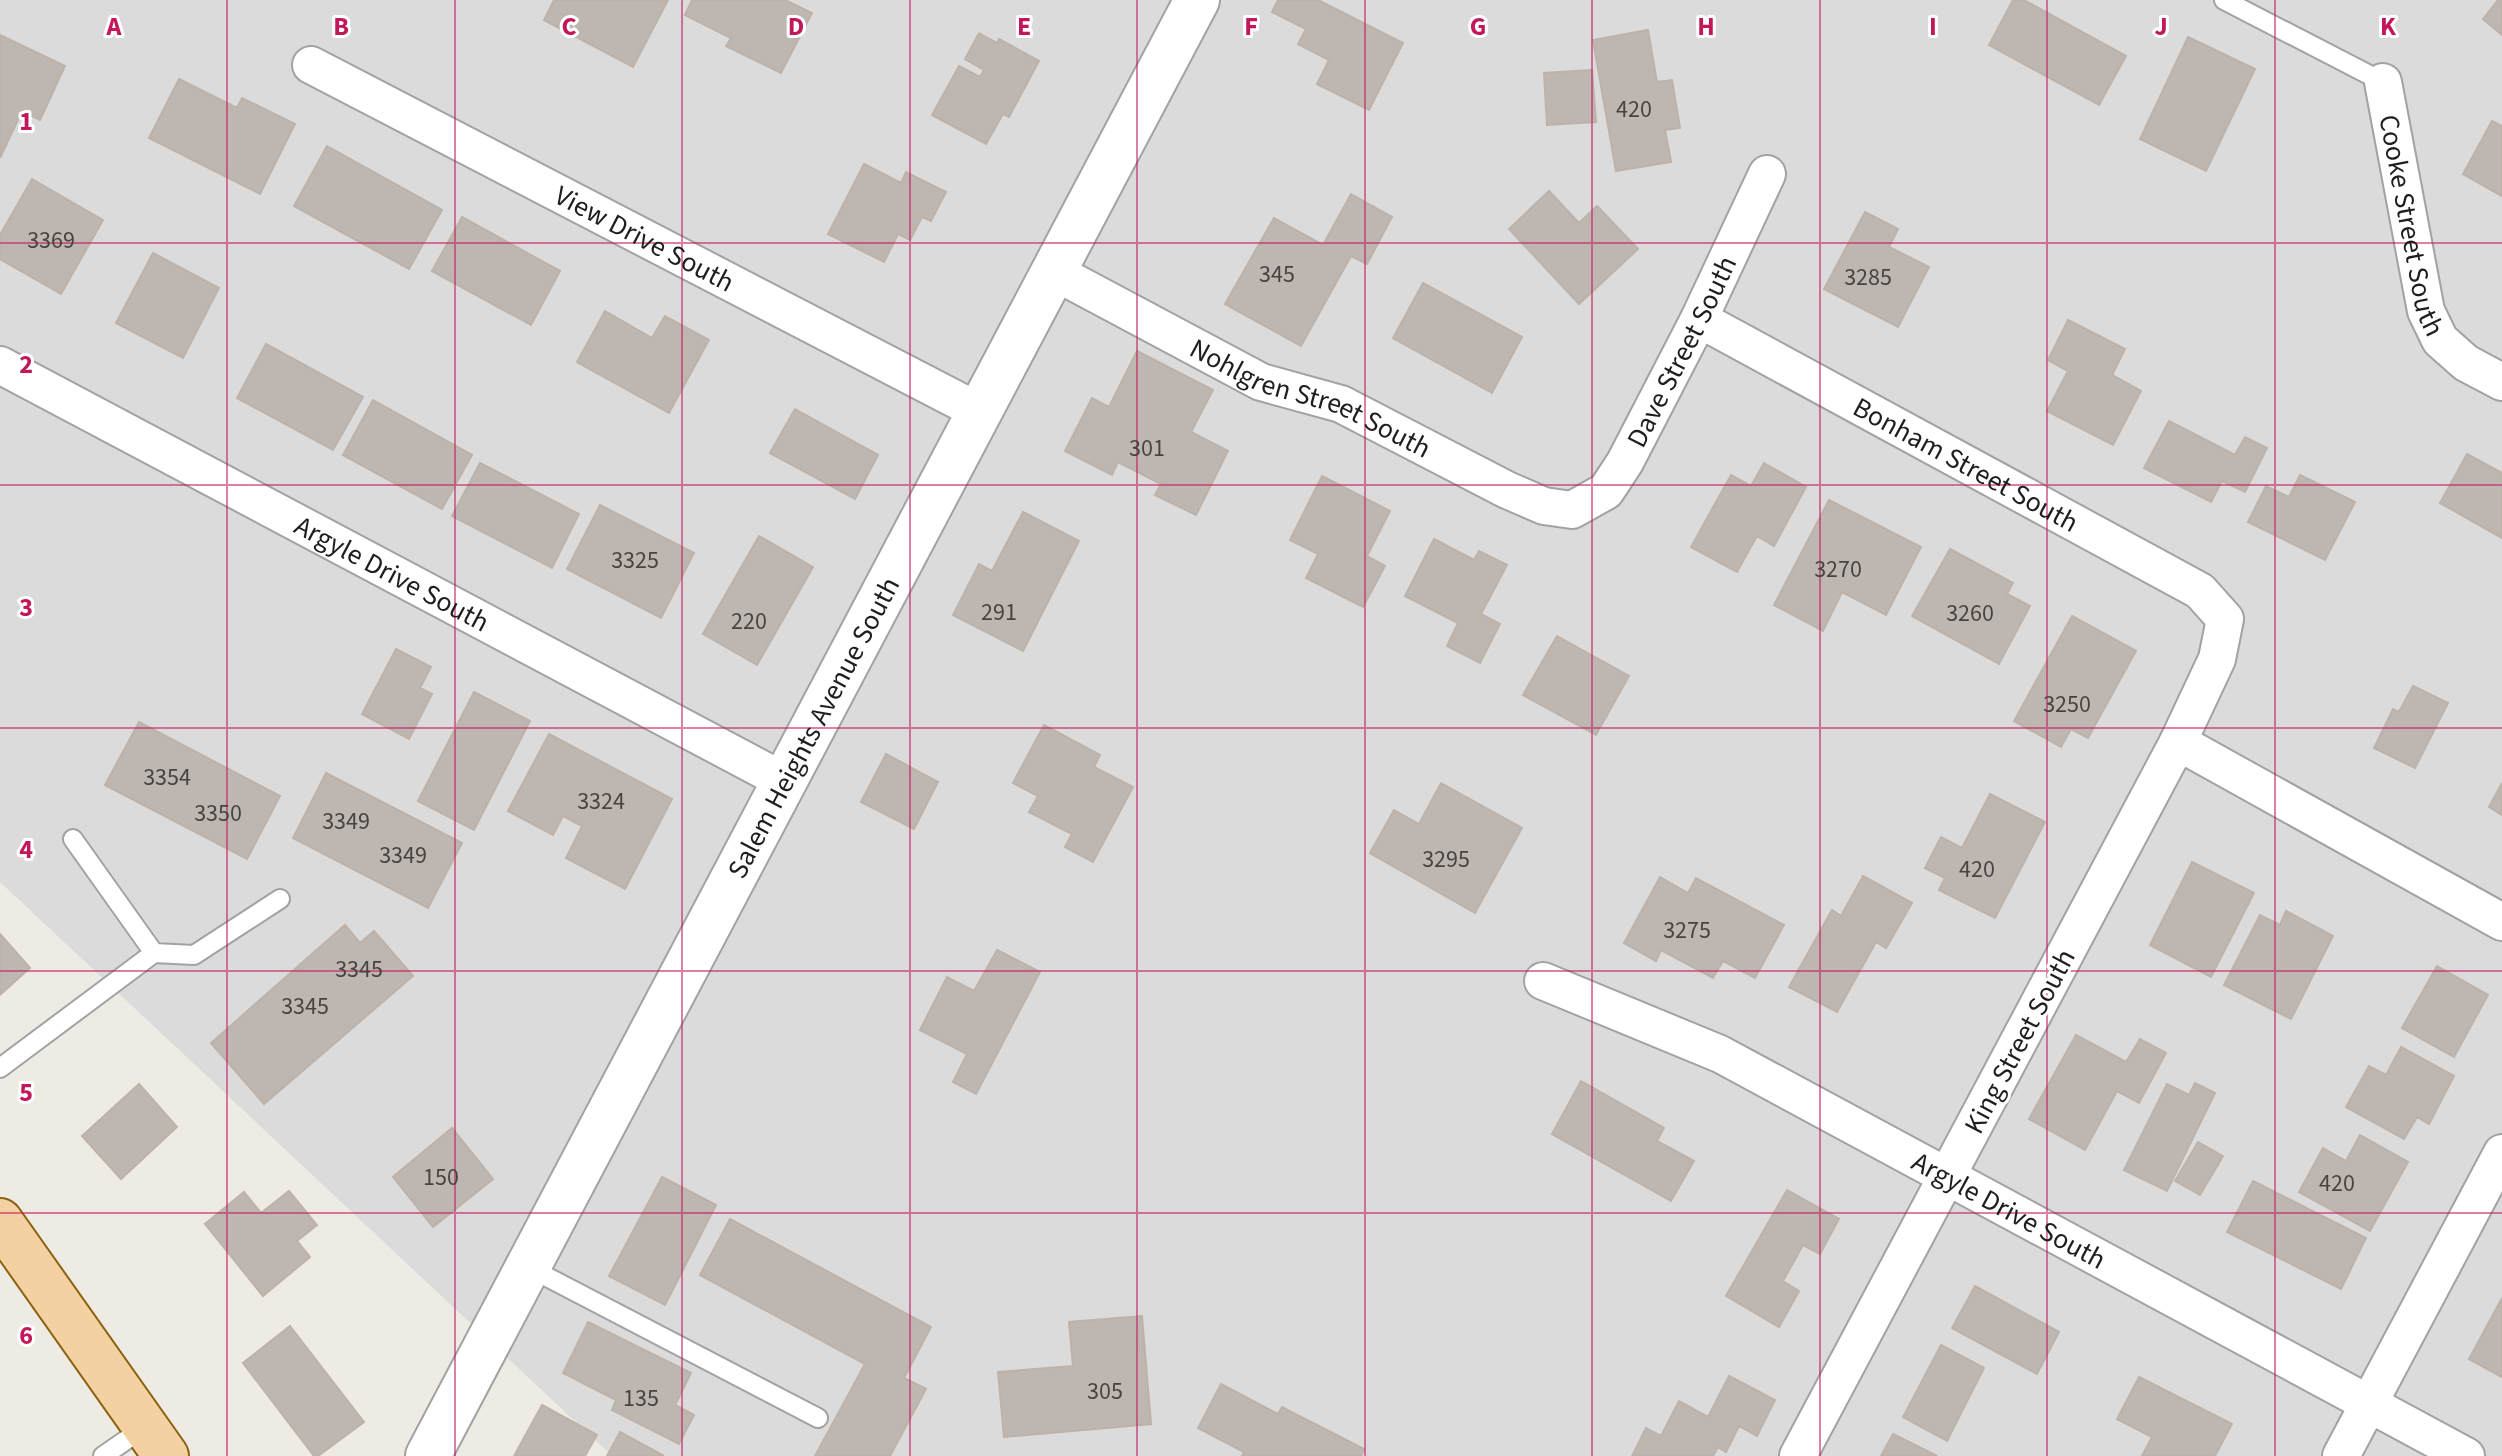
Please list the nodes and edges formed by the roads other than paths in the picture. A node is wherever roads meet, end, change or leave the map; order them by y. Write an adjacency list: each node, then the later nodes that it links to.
1 (1197, 0): 6 (street, Salem Heights Avenue South)
2 (2224, 0): 4 (lane)
3 (311, 65): 10 (street, View Drive South)
4 (2383, 82): 9 (street, Cooke Street South)
5 (1767, 174): 7 (street, Dave Street South)
6 (1053, 271): 10 (street, Salem Heights Avenue South); 11 (street, Nohlgren Street South)
7 (1699, 319): 11 (street, Dave Street South); 12 (street, Bonham Street South)
8 (0, 365): 14 (street, Argyle Drive South)
9 (2502, 382)
10 (978, 411): 14 (street, Salem Heights Avenue South)
11 (1572, 510)
12 (2225, 619): 13 (street, King Street South)
13 (2178, 742): 17 (street); 22 (street, King Street South)
14 (784, 781): 24 (street, Salem Heights Avenue South)
15 (73, 839): 18 (lane)
16 (280, 899): 18 (lane)
17 (2502, 922)
18 (154, 953): 20 (lane)
19 (1543, 981): 22 (street, Argyle Drive South)
20 (0, 1068)
21 (2502, 1153): 25 (street)
22 (1947, 1176): 25 (street, Argyle Drive South); 30 (street, King Street South)
23 (0, 1221): 27 (main road)
24 (528, 1267): 26 (lane); 29 (street, Salem Heights Avenue South)
25 (2368, 1404): 31 (street); 32 (street, Argyle Drive South)
26 (818, 1418)
27 (156, 1441): 28 (lane)
28 (103, 1456)
29 (428, 1456)
30 (1798, 1456)
31 (2341, 1456)
32 (2466, 1456)

